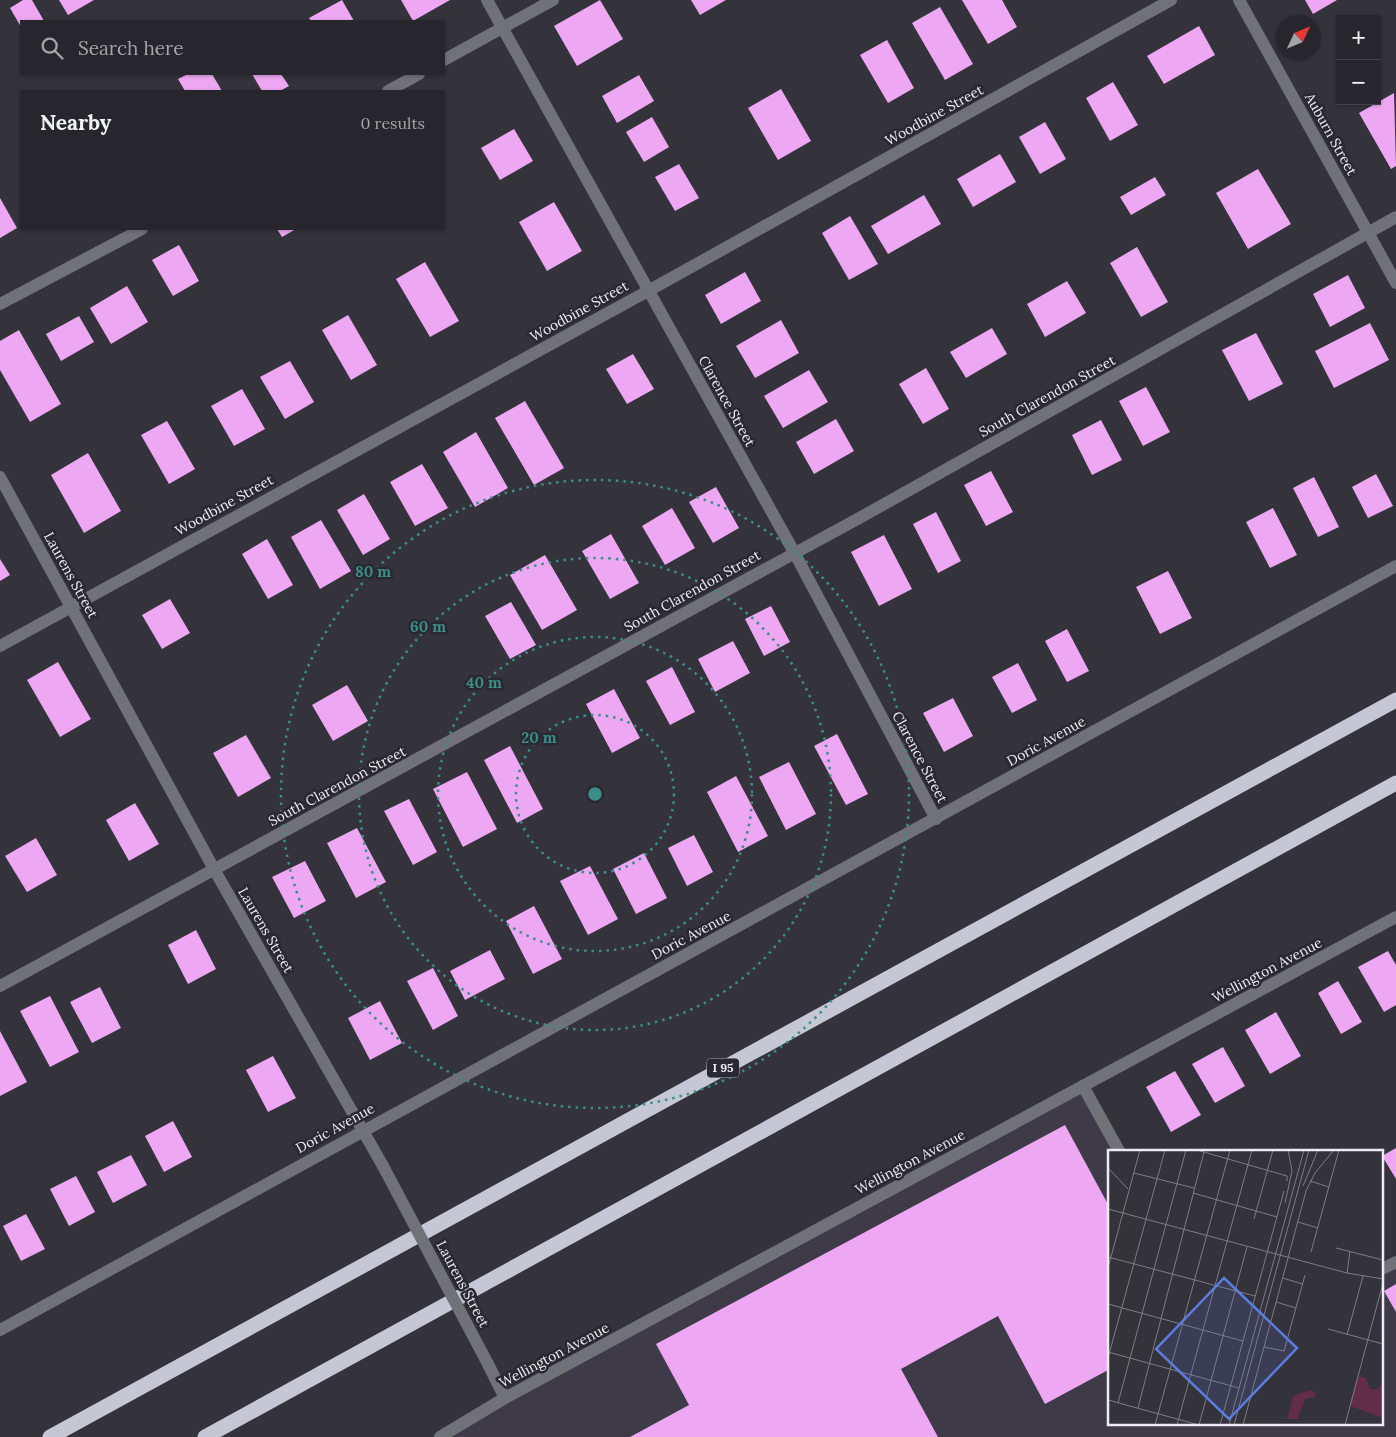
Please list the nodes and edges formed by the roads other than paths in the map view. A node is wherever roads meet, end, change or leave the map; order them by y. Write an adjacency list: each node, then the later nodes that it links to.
1 (487, 0): 5 (street, Clarence Street)
2 (552, 0): 5 (street)
3 (1172, 0): 13 (street, Woodbine Street)
4 (1239, 0): 11 (street, Auburn Street)
5 (502, 27): 6 (street); 13 (street, Clarence Street)
6 (445, 59)
7 (417, 75): 8 (street)
8 (390, 90)
9 (1396, 217): 11 (street, South Clarendon Street)
10 (140, 230): 14 (street)
11 (1369, 232): 12 (street, Auburn Street); 16 (street, South Clarendon Street)
12 (1396, 283)
13 (648, 291): 16 (street, Clarence Street); 18 (street, Woodbine Street)
14 (0, 304)
15 (0, 477): 18 (street, Laurens Street)
16 (794, 552): 22 (street, Clarence Street); 23 (street, South Clarendon Street)
17 (1396, 566): 22 (street, Doric Avenue)
18 (71, 606): 19 (street, Woodbine Street); 23 (street, Laurens Street)
19 (0, 646)
20 (1396, 700): 33 (highway, I 95)
21 (1396, 783): 34 (highway)
22 (936, 819): 27 (street, Doric Avenue)
23 (214, 869): 25 (street, South Clarendon Street); 27 (street, Laurens Street)
24 (1396, 916): 26 (street, Wellington Avenue)
25 (0, 986)
26 (1083, 1086): 28 (street); 32 (street, Wellington Avenue)
27 (363, 1130): 31 (street, Doric Avenue); 32 (street, Laurens Street, bridge)
28 (1118, 1150)
29 (1396, 1262): 30 (street)
30 (1384, 1268)
31 (0, 1330)
32 (505, 1398): 35 (street, Wellington Avenue)
33 (50, 1437)
34 (205, 1437)
35 (440, 1437)

